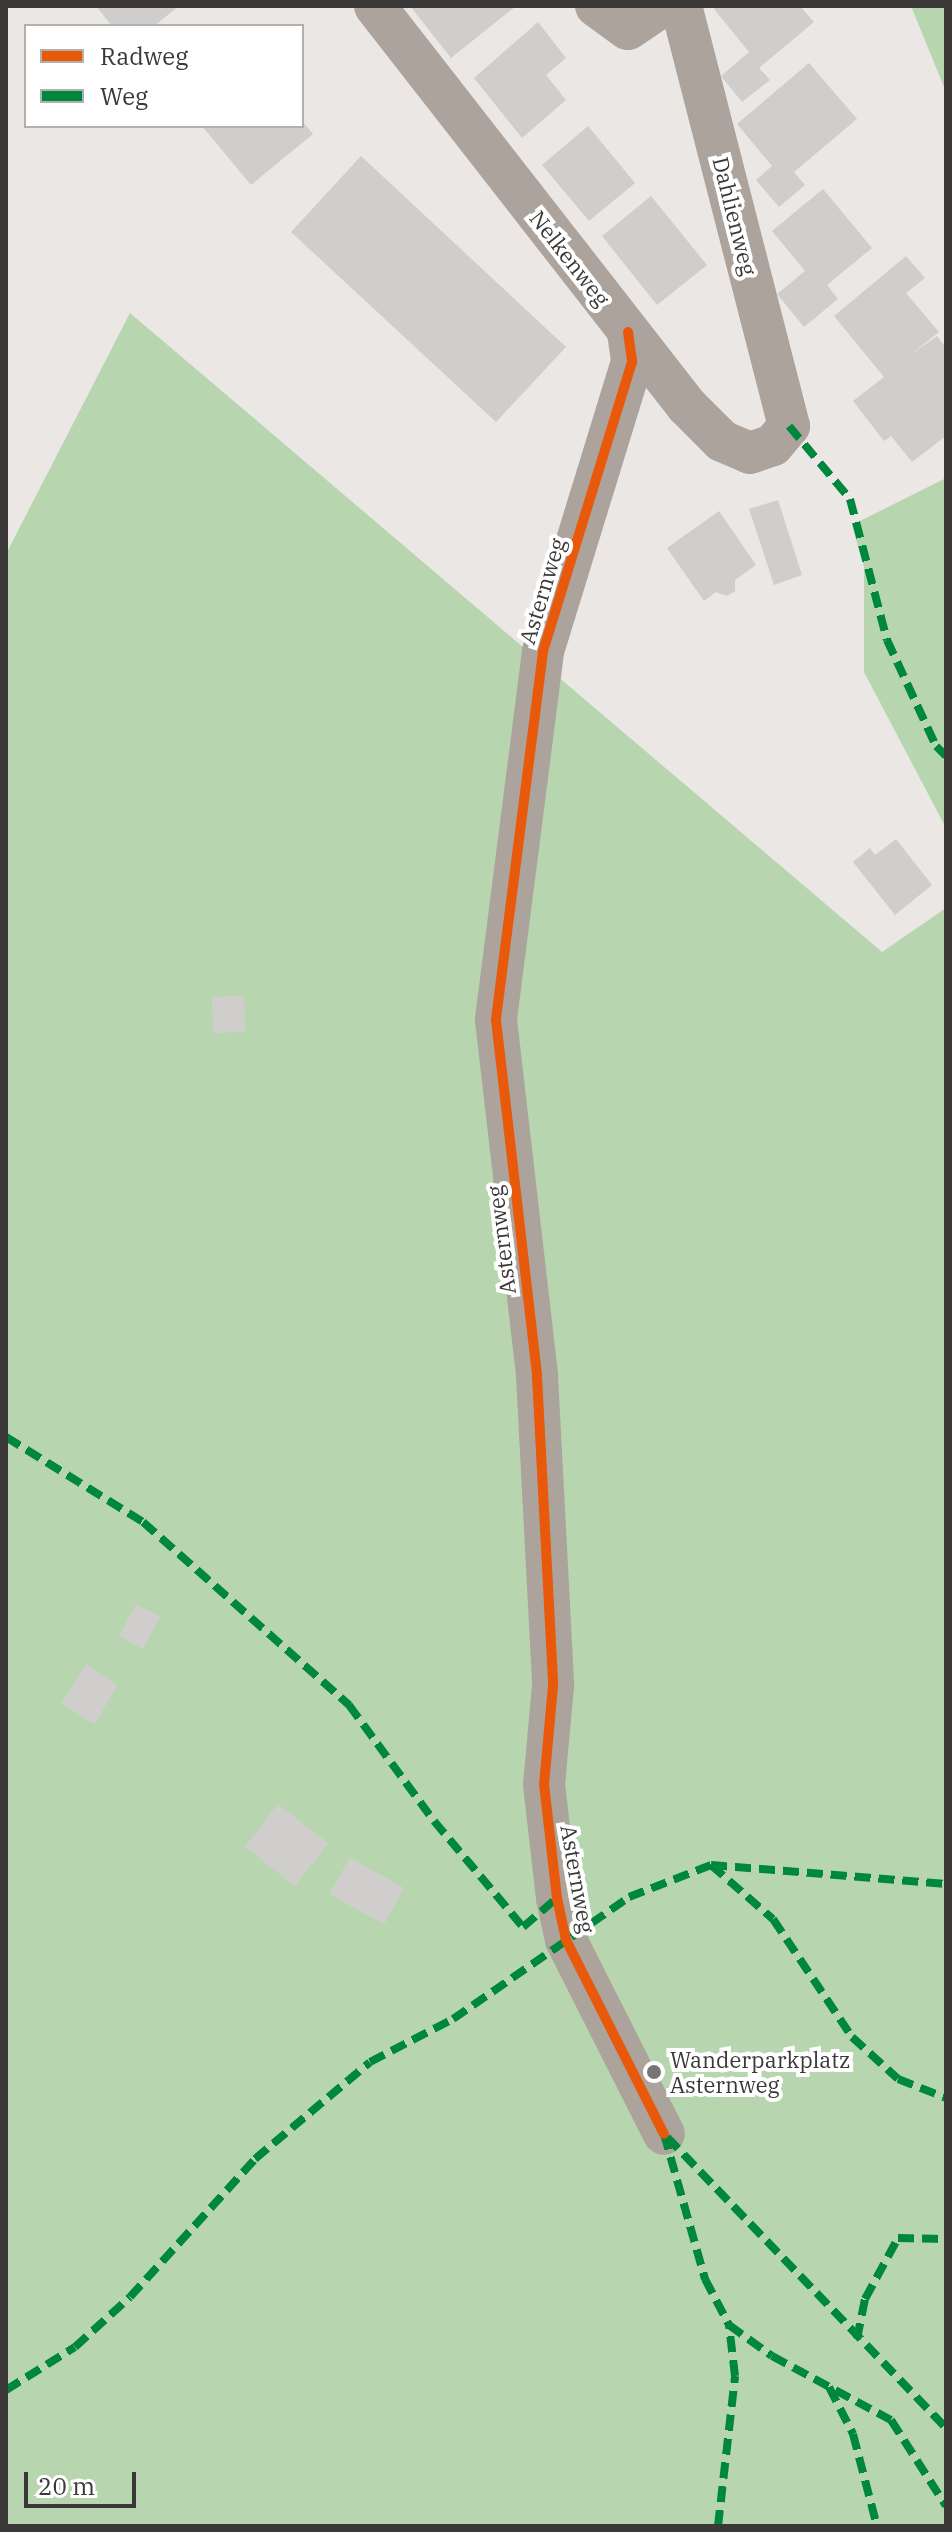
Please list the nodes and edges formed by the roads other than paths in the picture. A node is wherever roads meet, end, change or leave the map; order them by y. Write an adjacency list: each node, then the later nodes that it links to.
1 (375, 6): 5 (street, Nelkenweg)
2 (596, 6): 3 (street)
3 (662, 6)
4 (681, 6): 6 (street, Dahlienweg)
5 (628, 332): 6 (street, Nelkenweg); 7 (street, Asternweg)
6 (789, 426)
7 (664, 2134)

